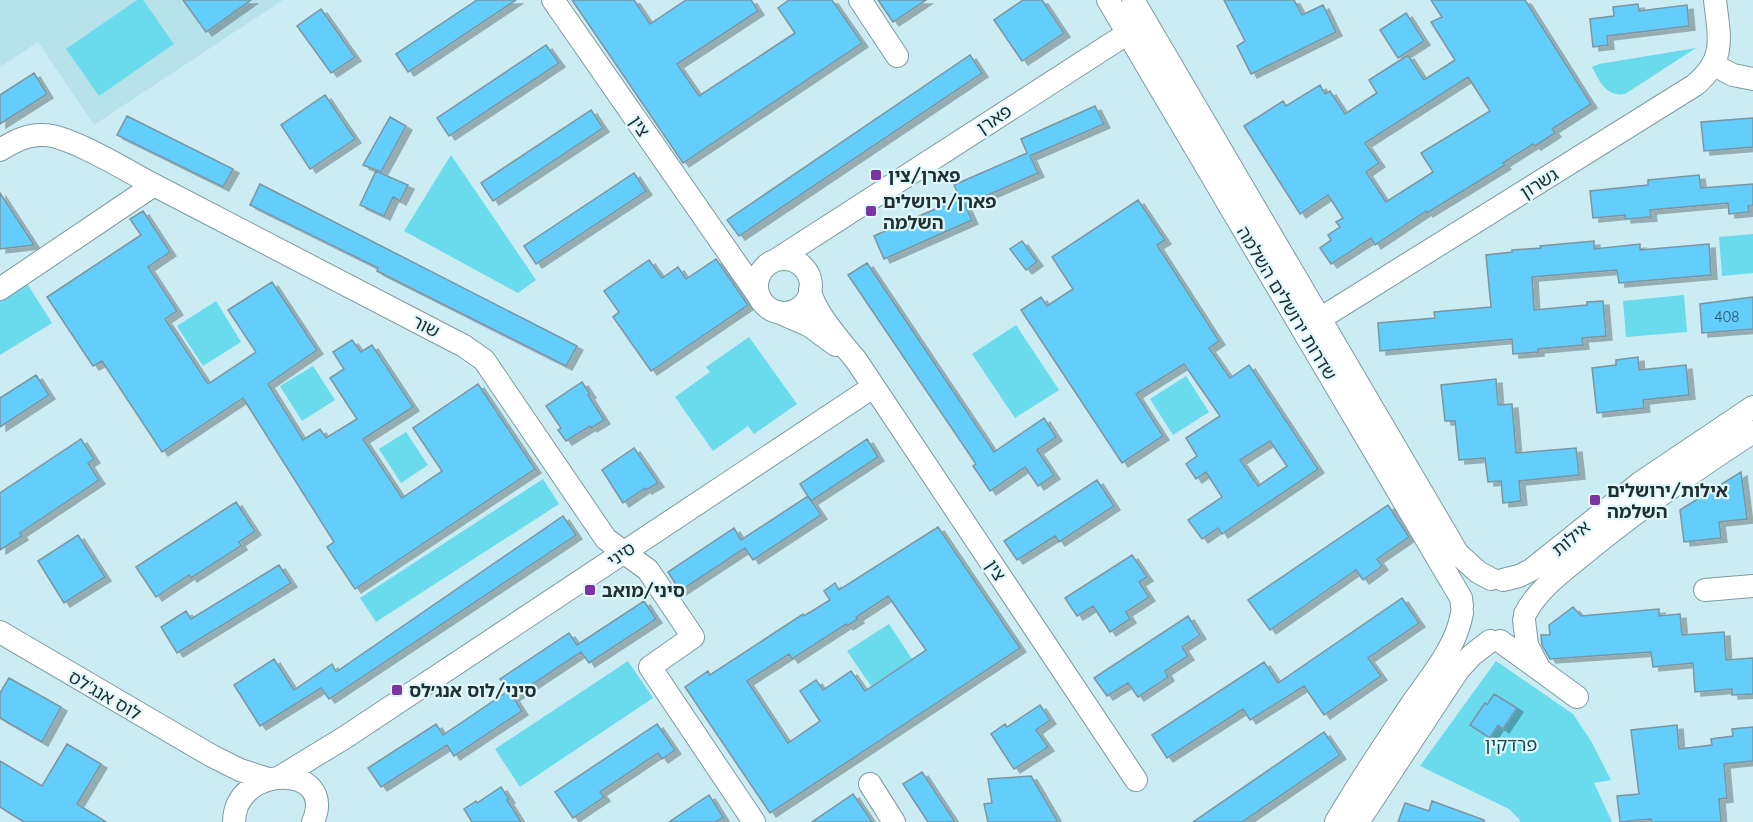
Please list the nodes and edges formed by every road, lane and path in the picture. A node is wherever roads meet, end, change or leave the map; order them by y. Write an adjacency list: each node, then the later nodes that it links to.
1 (553, 0): 13 (street, צין)
2 (860, 0): 7 (street)
3 (1108, 0): 6 (street, שדרות ירושלים השלמה)
4 (1133, 0): 6 (street, שדרות ירושלים השלמה)
5 (1715, 0): 8 (street)
6 (1136, 27): 12 (street, פארן); 19 (street, שדרות ירושלים השלמה)
7 (897, 56)
8 (1714, 65): 9 (street); 19 (street, גשרון)
9 (1753, 79)
10 (0, 150): 11 (street, שור)
11 (154, 185): 16 (street); 24 (street, שור)
12 (843, 217): 14 (street, פארן); 15 (street, פארן)
13 (726, 252): 14 (street); 17 (street, צין)
14 (771, 263): 15 (street); 17 (street)
15 (810, 284): 18 (street); 20 (street, צין)
16 (0, 289)
17 (760, 298): 18 (street)
18 (778, 312): 20 (street, צין)
19 (1312, 324): 25 (street, שדרות ירושלים השלמה); 28 (street, שדרות ירושלים השלמה)
20 (856, 360): 21 (street, צין)
21 (873, 387): 24 (street, סיני); 37 (street, צין)
22 (1753, 407): 25 (street, אילות)
23 (1753, 432): 29 (street, אילות)
24 (625, 551): 34 (street, סיני); 42 (street, שור)
25 (1497, 579): 28 (street); 29 (street)
26 (1753, 586): 27 (street)
27 (1705, 590)
28 (1462, 610): 31 (street); 44 (street)
29 (1524, 617): 31 (street); 32 (street)
30 (0, 632): 35 (street, לוס אנג'לס)
31 (1495, 641): 32 (street); 45 (street)
32 (1542, 672): 33 (street)
33 (1577, 697)
34 (340, 741): 36 (street, סיני); 39 (street, סיני)
35 (212, 756): 36 (street, לוס אנג'לס); 40 (street, לוס אנג'לס)
36 (274, 778): 39 (street, לוס אנג'לס); 40 (street, סיני)
37 (1136, 780)
38 (870, 784): 43 (street)
39 (314, 806): 41 (street)
40 (233, 814)
41 (333, 822)
42 (754, 822)
43 (894, 822)
44 (1336, 822)
45 (1358, 822)

